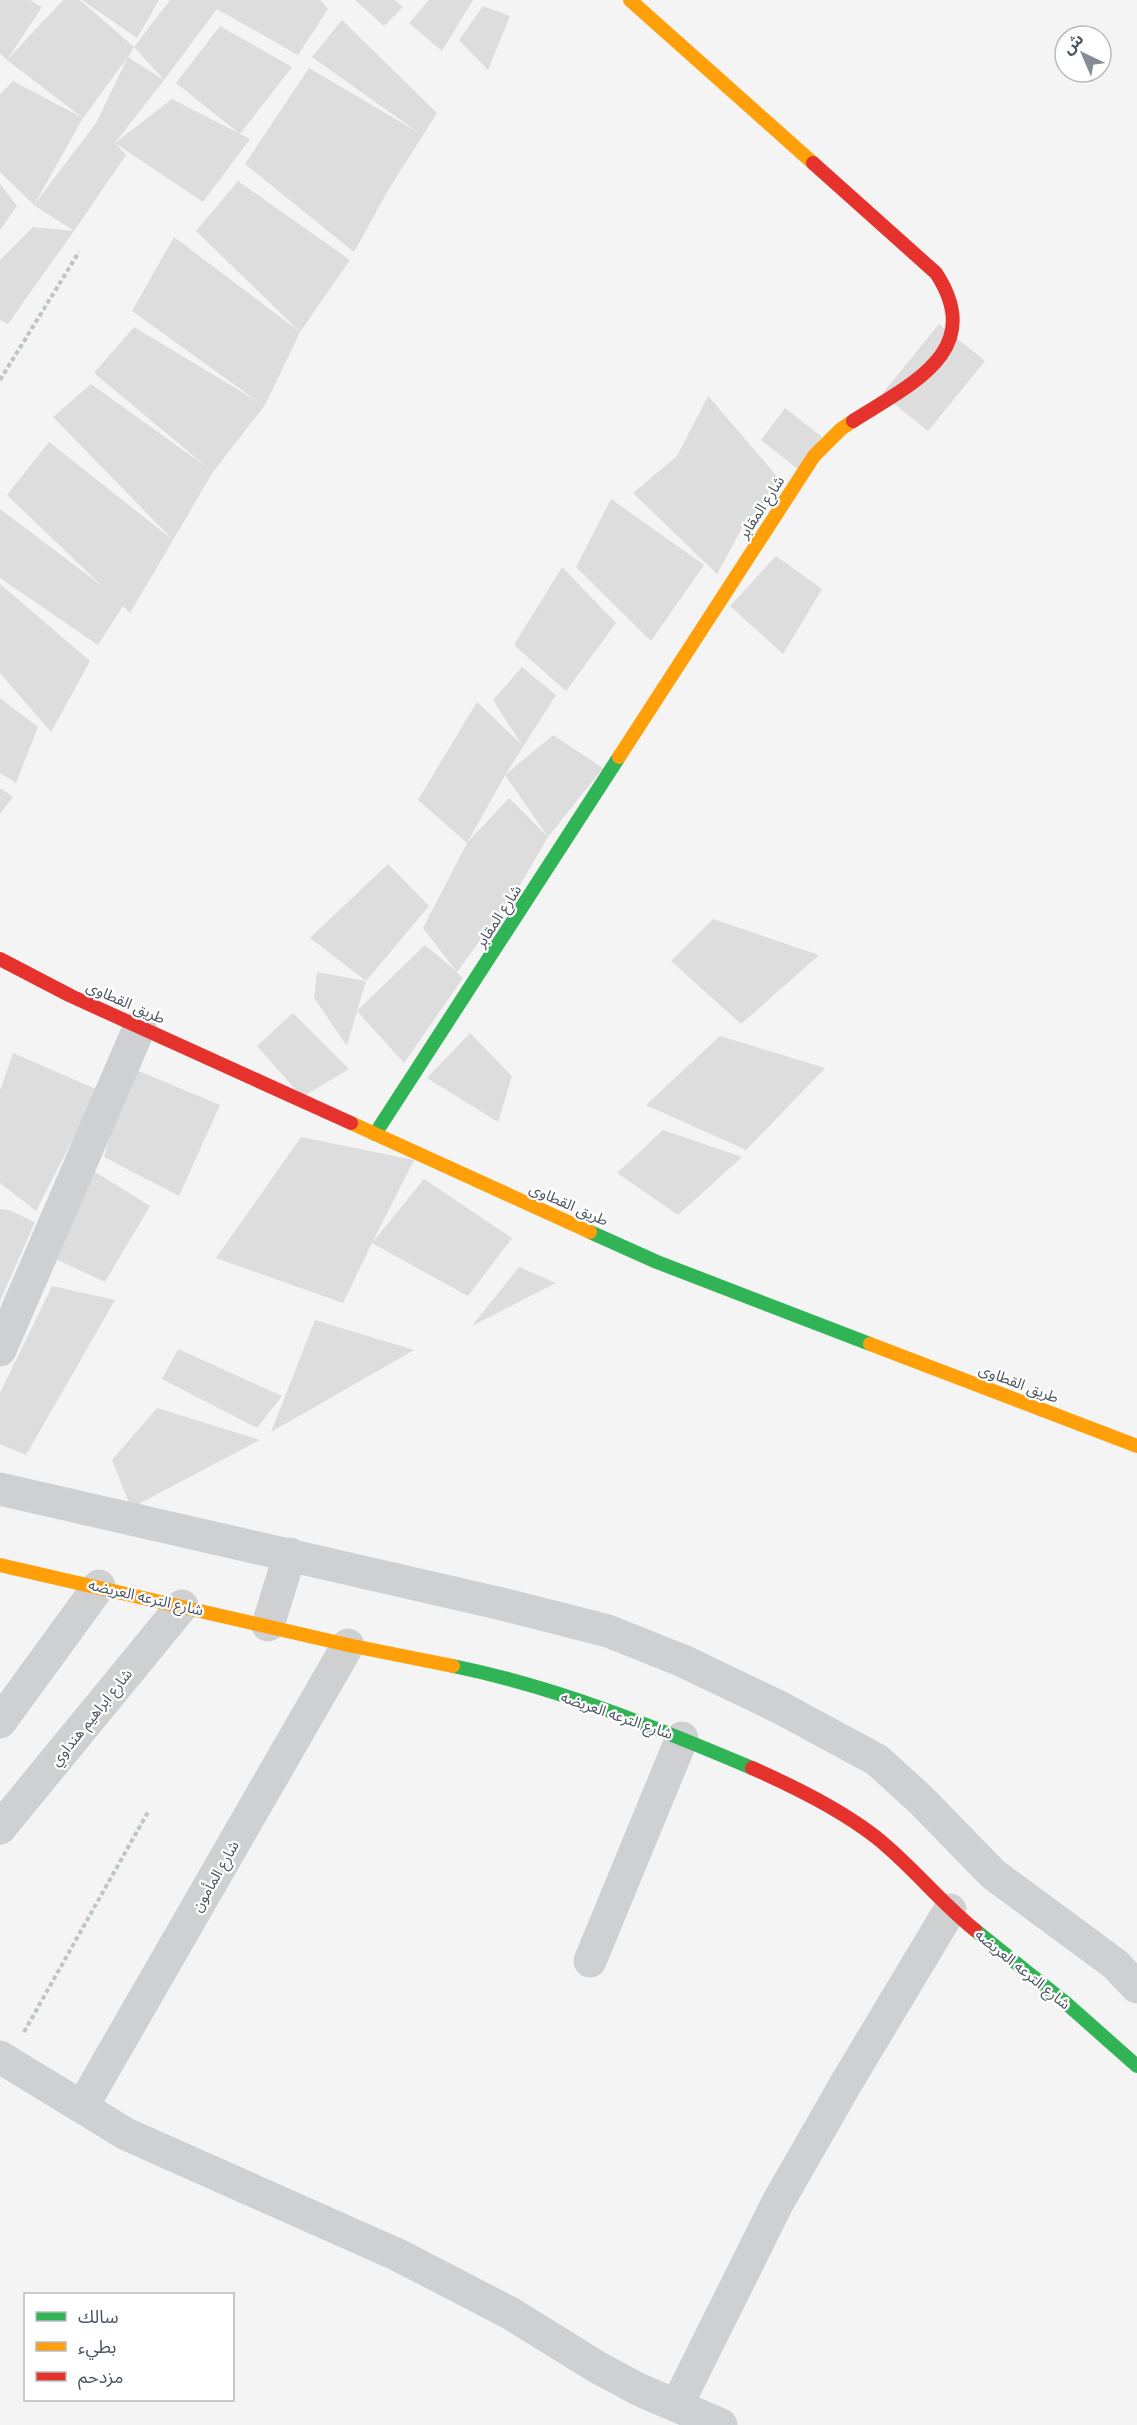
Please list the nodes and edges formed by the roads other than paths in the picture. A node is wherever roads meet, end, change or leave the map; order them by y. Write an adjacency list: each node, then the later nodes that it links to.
1 (630, 0): 4 (street, شارع المقابر)
2 (0, 959): 3 (street, طريق القطاوى)
3 (140, 1026): 4 (street, طريق القطاوى); 5 (street)
4 (375, 1134): 6 (street, طريق القطاوى)
5 (0, 1350)
6 (1137, 1446)
7 (0, 1489): 8 (street)
8 (290, 1554): 12 (street); 19 (street)
9 (0, 1565): 10 (street, شارع الترعه العريضه)
10 (99, 1586): 11 (street, شارع الترعه العريضه); 14 (street)
11 (182, 1606): 12 (street, شارع الترعه العريضه); 16 (street, شارع ابراهيم هنداوي)
12 (268, 1625): 13 (street, شارع الترعه العريضه)
13 (348, 1645): 15 (street, شارع الترعه العريضه); 22 (street, شارع المأمون)
14 (0, 1722)
15 (682, 1738): 17 (street, شارع الترعه العريضه); 18 (street)
16 (0, 1828)
17 (950, 1910): 21 (street, شارع الترعه العريضه); 23 (street)
18 (590, 1961)
19 (1137, 1987)
20 (4, 2059): 22 (street)
21 (1137, 2066)
22 (82, 2107): 23 (street)
23 (677, 2406): 24 (street)
24 (721, 2425)

